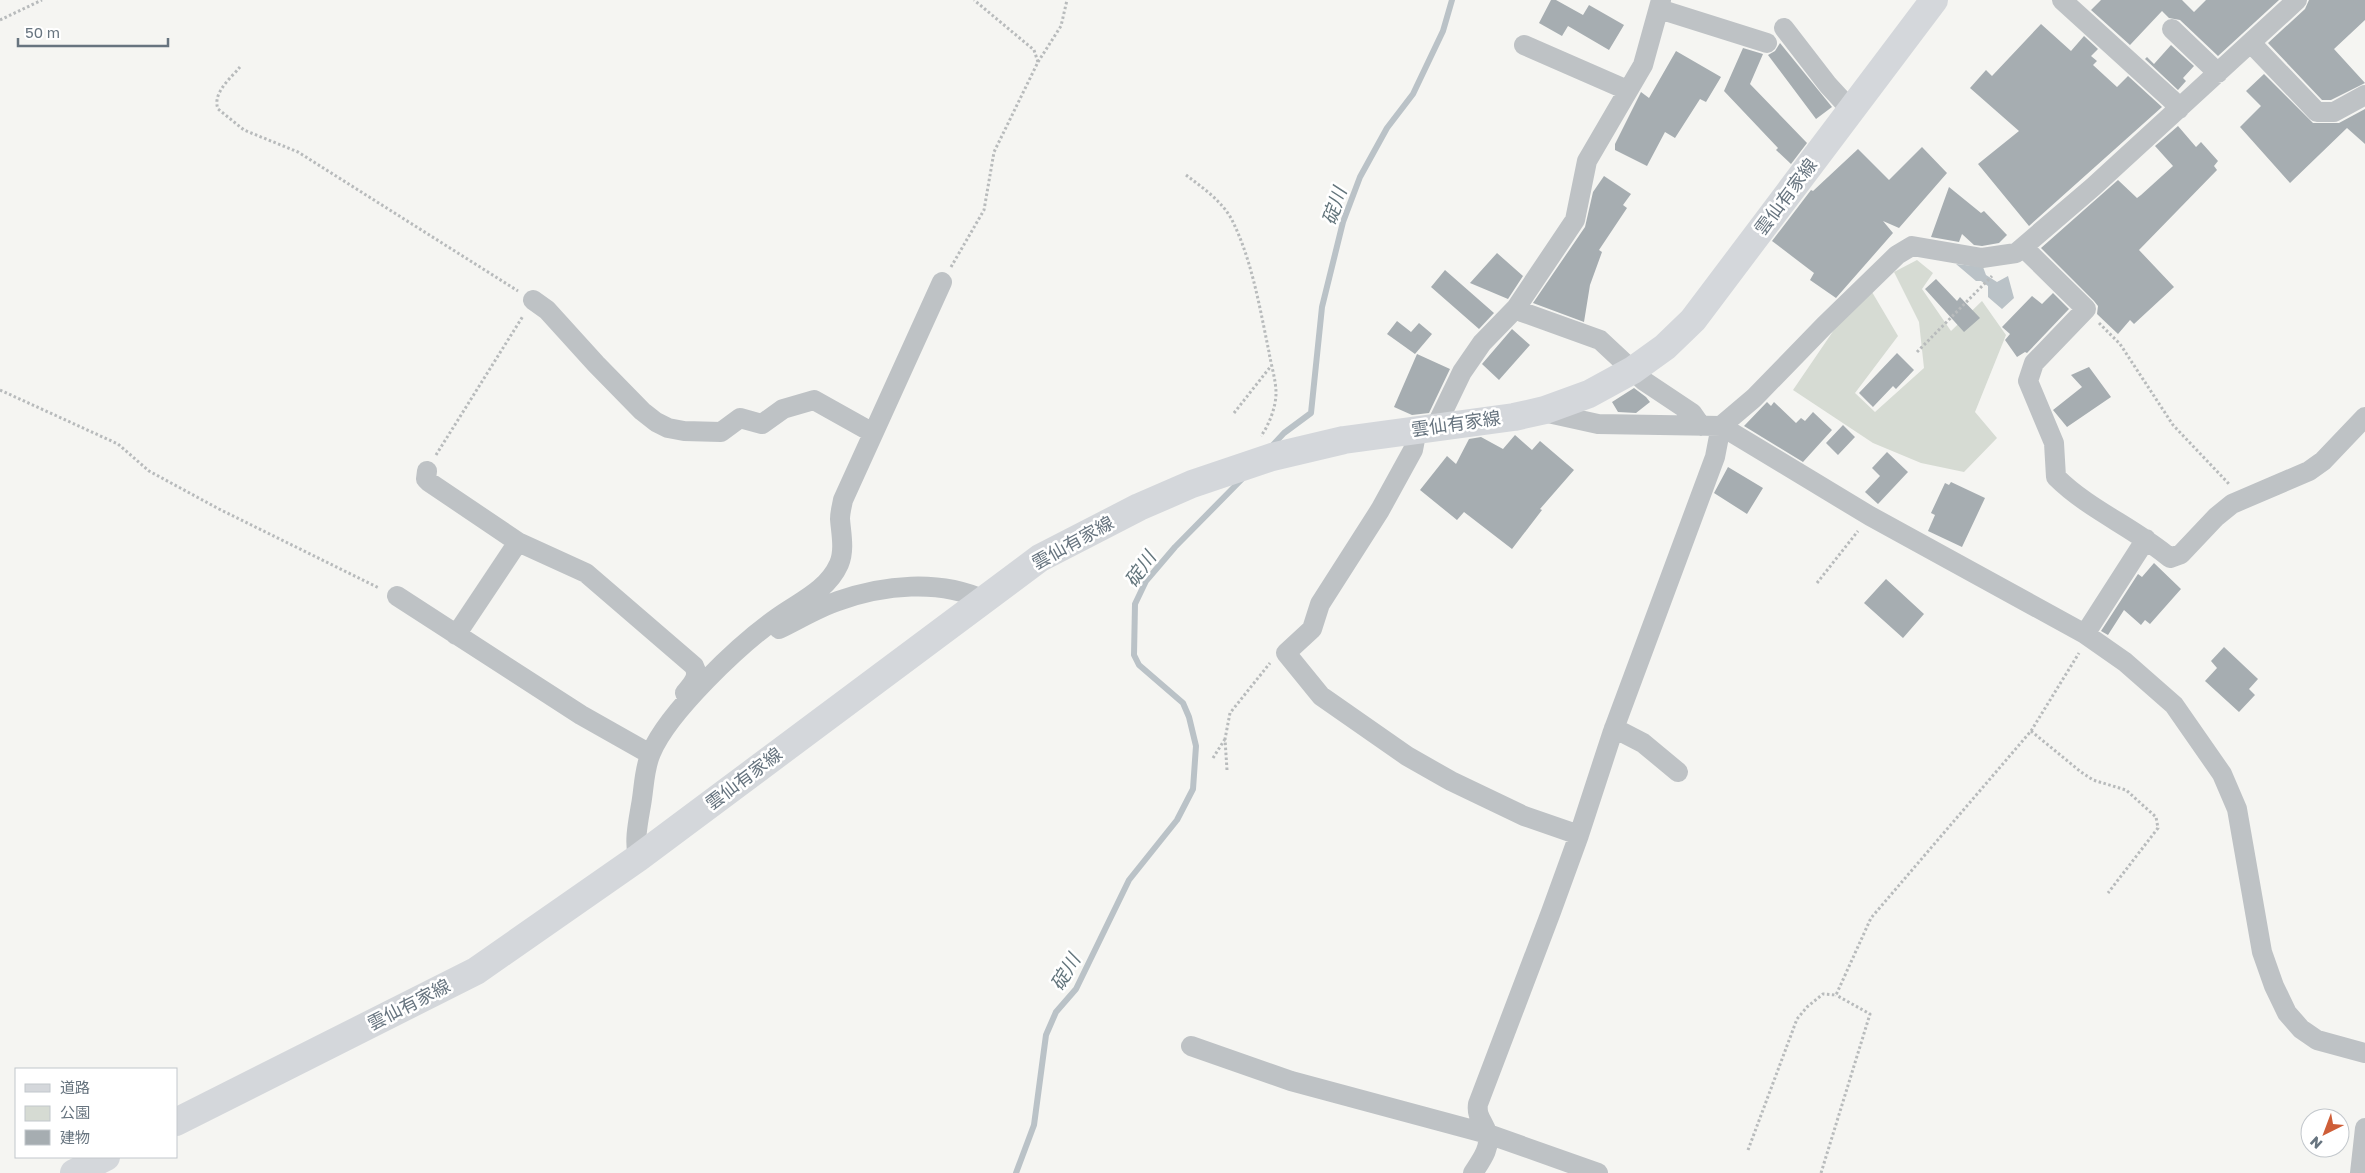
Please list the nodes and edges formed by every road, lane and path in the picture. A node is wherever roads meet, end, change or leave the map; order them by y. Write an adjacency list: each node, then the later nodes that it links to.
1 (42, 0): 8 (path)
2 (974, 0): 14 (path)
3 (1067, 0): 14 (path)
4 (1934, 0): 19 (main road, 雲仙有家線)
5 (2062, 0): 20 (street)
6 (2297, 0): 12 (street)
7 (1660, 4): 11 (street); 17 (street)
8 (0, 20)
9 (1784, 28): 19 (street)
10 (2172, 29): 16 (street)
11 (1767, 43)
12 (2251, 43): 16 (street); 18 (street)
13 (1524, 44): 17 (street)
14 (1038, 62): 24 (path)
15 (240, 66): 25 (path)
16 (2218, 73): 20 (street)
17 (1627, 90): 26 (street)
18 (2365, 95)
19 (1851, 110): 30 (main road, 雲仙有家線)
20 (2179, 110): 22 (street)
21 (1186, 175): 29 (path)
22 (2023, 246): 27 (street); 36 (street)
23 (1992, 277): 28 (path)
24 (942, 282): 38 (street)
25 (533, 300): 38 (street); 40 (path)
26 (1516, 308): 30 (street); 37 (street)
27 (2086, 309): 41 (path); 43 (street)
28 (1917, 352)
29 (1271, 365): 33 (path); 39 (path)
30 (1633, 370): 32 (main road, 雲仙有家線); 35 (street)
31 (0, 390): 46 (path)
32 (1545, 410): 35 (street); 37 (main road, 雲仙有家線)
33 (1234, 413)
34 (2365, 417): 41 (street)
35 (1701, 426): 36 (street)
36 (1721, 426): 42 (street); 53 (street)
37 (1426, 429): 39 (main road, 雲仙有家線); 51 (street)
38 (873, 433): 50 (street)
39 (1265, 448): 47 (main road, 雲仙有家線)
40 (427, 470): 44 (street)
41 (2242, 501): 43 (street)
42 (1870, 516): 45 (path); 48 (street)
43 (2146, 539): 48 (street)
44 (518, 542): 49 (street); 52 (street)
45 (1816, 583)
46 (397, 596): 49 (street)
47 (984, 600): 50 (street); 61 (main road, 雲仙有家線)
48 (2085, 634): 54 (path); 65 (street)
49 (456, 635): 56 (street)
50 (741, 648): 52 (street)
51 (1286, 654): 55 (path); 60 (street)
52 (682, 708): 56 (street)
53 (1614, 728): 59 (street); 60 (street)
54 (2031, 732): 62 (path); 63 (path)
55 (1225, 739): 57 (path); 58 (path)
56 (650, 754): 61 (street)
57 (1213, 758)
58 (1227, 770)
59 (1678, 772)
60 (1579, 835): 68 (street)
61 (638, 858): 66 (main road, 雲仙有家線)
62 (2108, 893)
63 (1836, 995): 69 (path); 74 (path)
64 (1192, 1046): 68 (street)
65 (2365, 1053)
66 (178, 1121)
67 (2365, 1128): 75 (street)
68 (1488, 1134): 72 (street); 73 (street)
69 (1748, 1150)
70 (104, 1158): 71 (main road)
71 (74, 1173)
72 (1473, 1173)
73 (1598, 1173)
74 (1822, 1173)
75 (2360, 1173)

